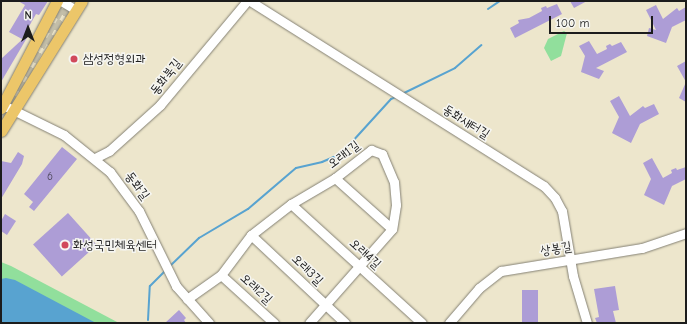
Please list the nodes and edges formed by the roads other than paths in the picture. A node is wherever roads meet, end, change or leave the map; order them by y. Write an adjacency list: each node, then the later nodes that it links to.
1 (57, 1): 5 (main road)
2 (61, 1): 4 (street)
3 (249, 1): 10 (street, 동화북길); 16 (street, 동화새터길)
4 (79, 6): 6 (main road)
5 (32, 53): 6 (main road); 7 (main road)
6 (38, 76): 8 (main road)
7 (2, 105): 8 (street, 동화길)
8 (16, 110): 9 (main road); 10 (street, 동화길)
9 (1, 131)
10 (95, 158): 19 (street, 동화길)
11 (335, 178): 12 (street, 오래1길); 13 (street); 13 (street, 오래1길)
12 (291, 204): 15 (street, 오래1길); 17 (street, 오래4길)
13 (392, 228): 17 (street, 오래1길)
14 (686, 233): 16 (street, 상봉길)
15 (251, 235): 18 (street, 오래1길); 20 (street, 오래3길)
16 (569, 261): 26 (street, 상봉길); 27 (street, 동화새터길)
17 (360, 267): 20 (street, 오래1길); 25 (street, 오래4길)
18 (221, 275): 19 (street, 오래1길); 22 (street, 오래2길)
19 (187, 299): 21 (street, 동화길)
20 (325, 305): 23 (street, 오래1길); 24 (street, 오래3길)
21 (209, 323)
22 (274, 323)
23 (309, 323)
24 (345, 323)
25 (422, 323)
26 (449, 323)
27 (588, 323)

